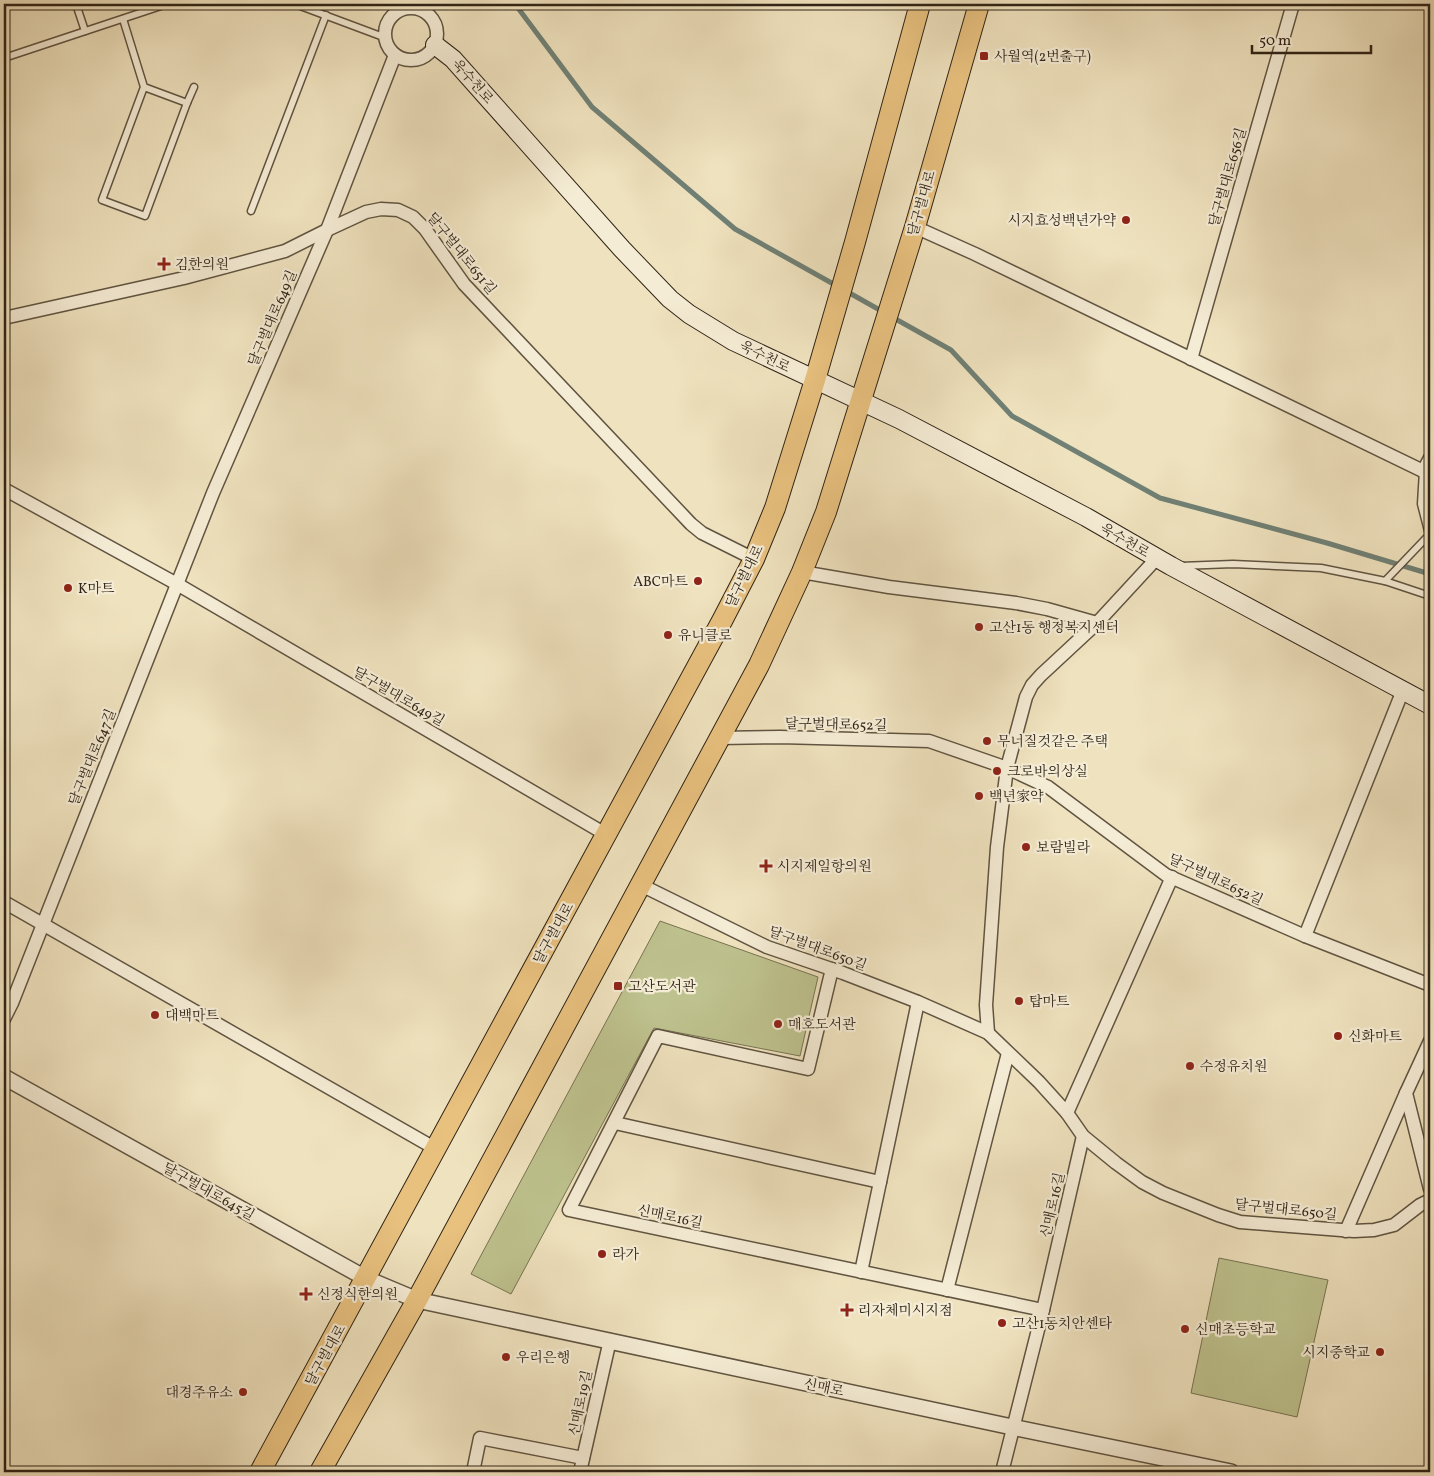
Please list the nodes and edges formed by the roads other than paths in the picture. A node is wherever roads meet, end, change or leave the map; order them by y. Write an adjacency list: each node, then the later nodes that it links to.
1 (76, 4): 10 (lane)
2 (167, 4): 9 (lane)
3 (295, 4): 8 (lane)
4 (920, 4): 23 (main road, 달구벌대로)
5 (979, 4): 19 (main road, 달구벌대로)
6 (1293, 4): 22 (street, 달구벌대로656길)
7 (402, 6): 11 (street); 12 (street)
8 (326, 15): 11 (lane); 18 (lane)
9 (123, 19): 10 (lane); 15 (lane)
10 (85, 31): 14 (lane)
11 (386, 38): 13 (street)
12 (435, 45): 13 (street); 23 (main road, 욱수천로)
13 (395, 55): 20 (street)
14 (4, 58)
15 (144, 87): 17 (lane); 17 (lane)
16 (194, 87): 17 (lane)
17 (187, 103)
18 (251, 211)
19 (915, 227): 22 (street); 24 (main road, 달구벌대로)
20 (327, 230): 21 (street, 달구벌대로651길); 28 (street, 달구벌대로651길); 32 (street, 달구벌대로649길)
21 (4, 318)
22 (1191, 358): 26 (street)
23 (815, 380): 24 (main road, 욱수천로); 28 (main road, 달구벌대로)
24 (861, 402): 29 (main road, 욱수천로); 30 (main road, 달구벌대로)
25 (1430, 458): 26 (street)
26 (1423, 471): 31 (lane)
27 (4, 489): 32 (street, 달구벌대로649길)
28 (754, 559): 39 (main road, 달구벌대로)
29 (1164, 562): 31 (lane); 34 (street); 35 (main road, 욱수천로)
30 (802, 572): 34 (street); 37 (main road, 달구벌대로)
31 (1385, 581): 33 (lane)
32 (177, 584): 39 (street, 달구벌대로649길); 43 (street, 달구벌대로647길)
33 (1430, 596)
34 (1097, 623): 38 (street)
35 (1403, 690): 36 (main road, 욱수천로); 44 (street)
36 (1430, 705)
37 (719, 738): 38 (street, 달구벌대로652길); 41 (main road, 달구벌대로)
38 (1007, 768): 40 (street, 달구벌대로652길); 49 (street)
39 (607, 834): 57 (main road, 달구벌대로)
40 (1172, 877): 44 (street, 달구벌대로652길); 54 (street)
41 (640, 884): 45 (street, 달구벌대로650길); 65 (main road, 달구벌대로)
42 (4, 902): 43 (street)
43 (42, 925): 48 (street, 달구벌대로647길); 57 (street)
44 (1305, 936): 46 (street, 달구벌대로652길)
45 (832, 969): 47 (street, 달구벌대로650길); 55 (street, 신매로16길)
46 (1430, 985)
47 (918, 1002): 49 (street, 달구벌대로650길); 58 (street)
48 (4, 1019)
49 (988, 1033): 51 (street, 달구벌대로650길)
50 (1430, 1041): 53 (street)
51 (1008, 1053): 54 (street, 달구벌대로650길); 64 (street)
52 (4, 1077): 63 (street, 달구벌대로645길)
53 (1406, 1093): 59 (street); 61 (street)
54 (1067, 1113): 56 (street, 달구벌대로650길)
55 (614, 1123): 58 (street); 62 (street, 신매로16길)
56 (1083, 1136): 61 (street, 달구벌대로650길); 66 (street, 신매로16길)
57 (436, 1149): 63 (main road, 달구벌대로)
58 (880, 1182): 62 (street)
59 (1430, 1189)
60 (1430, 1200): 61 (street, 달구벌대로650길)
61 (1346, 1231)
62 (861, 1272): 64 (street, 신매로16길)
63 (367, 1279): 65 (street, 달구벌대로645길); 70 (main road, 달구벌대로)
64 (947, 1290): 66 (street, 신매로16길)
65 (417, 1300): 67 (street, 신매로); 71 (main road, 달구벌대로)
66 (1043, 1310): 68 (street, 신매로16길)
67 (610, 1340): 68 (street, 신매로); 69 (street, 신매로19길)
68 (1012, 1427): 74 (street, 신매로16길); 75 (street, 신매로)
69 (583, 1458): 72 (street); 73 (street, 신매로19길)
70 (260, 1472)
71 (320, 1472)
72 (473, 1472)
73 (580, 1472)
74 (1002, 1472)
75 (1231, 1472)

